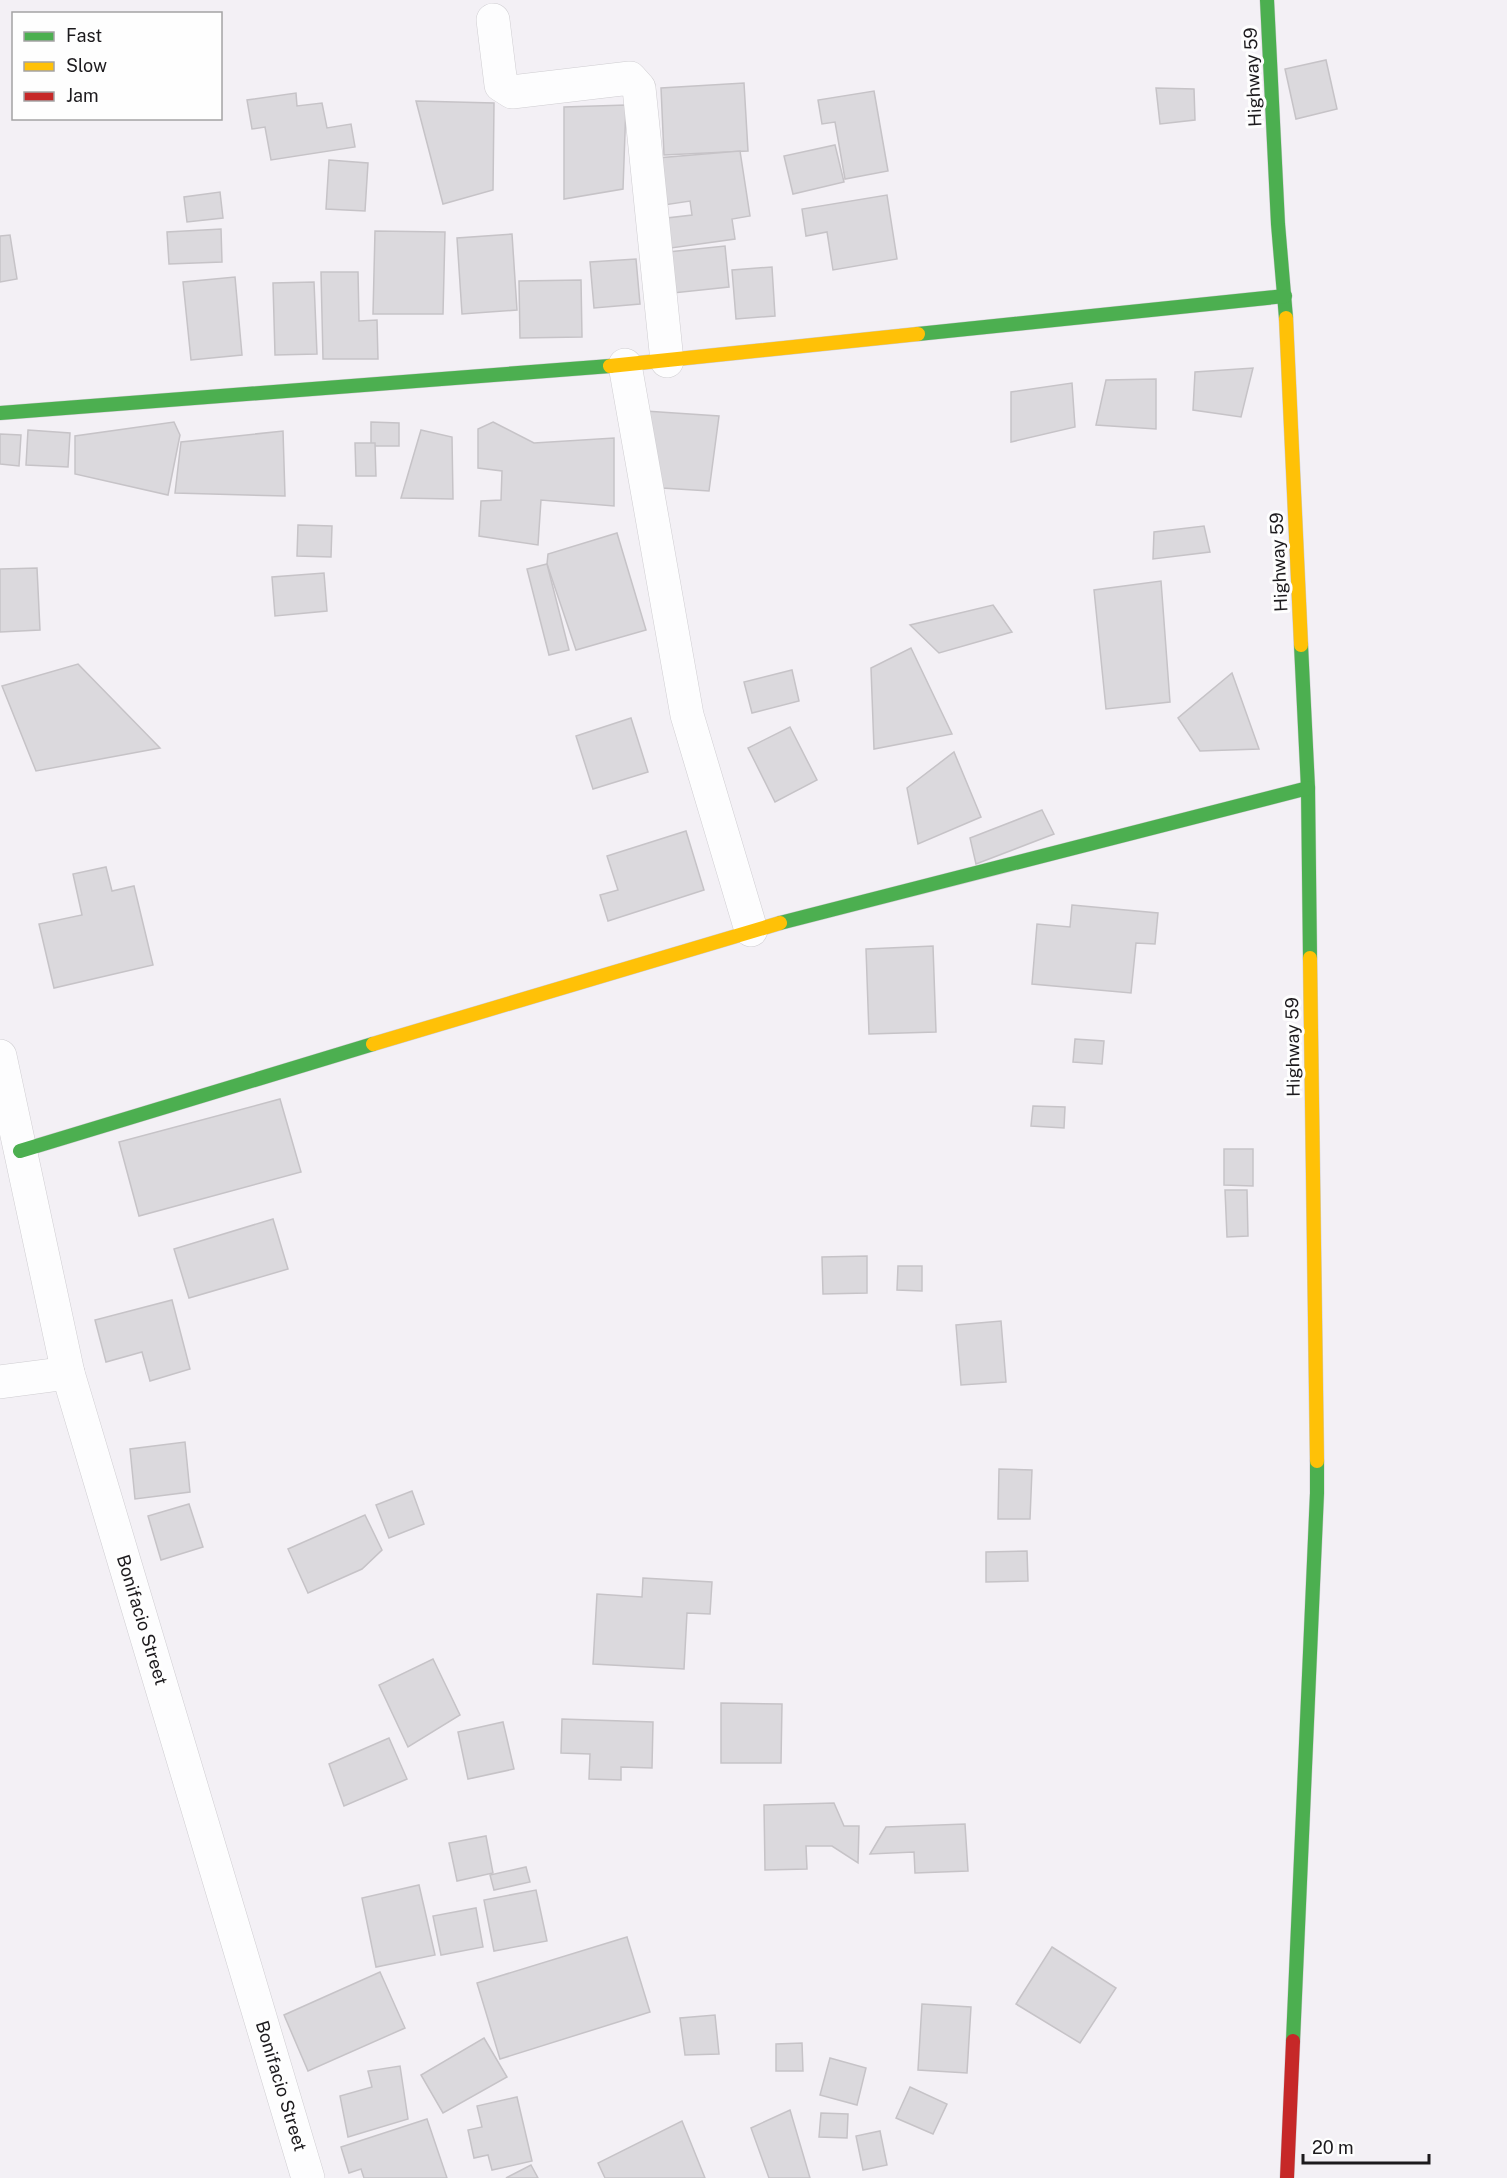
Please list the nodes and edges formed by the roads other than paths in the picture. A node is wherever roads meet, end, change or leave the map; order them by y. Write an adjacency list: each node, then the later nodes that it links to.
1 (1267, 0): 3 (street, Highway 59)
2 (493, 20): 4 (street)
3 (1285, 296): 4 (street); 7 (street, Highway 59)
4 (667, 361): 5 (street)
5 (625, 365): 6 (street); 8 (street)
6 (0, 414)
7 (1308, 788): 8 (street); 14 (street, Highway 59)
8 (751, 930): 10 (street)
9 (0, 1056): 10 (street, Bonifacio Street)
10 (20, 1151): 11 (street, Bonifacio Street)
11 (68, 1373): 12 (street); 13 (street, Bonifacio Street)
12 (0, 1382)
13 (308, 2178)
14 (1287, 2178)

